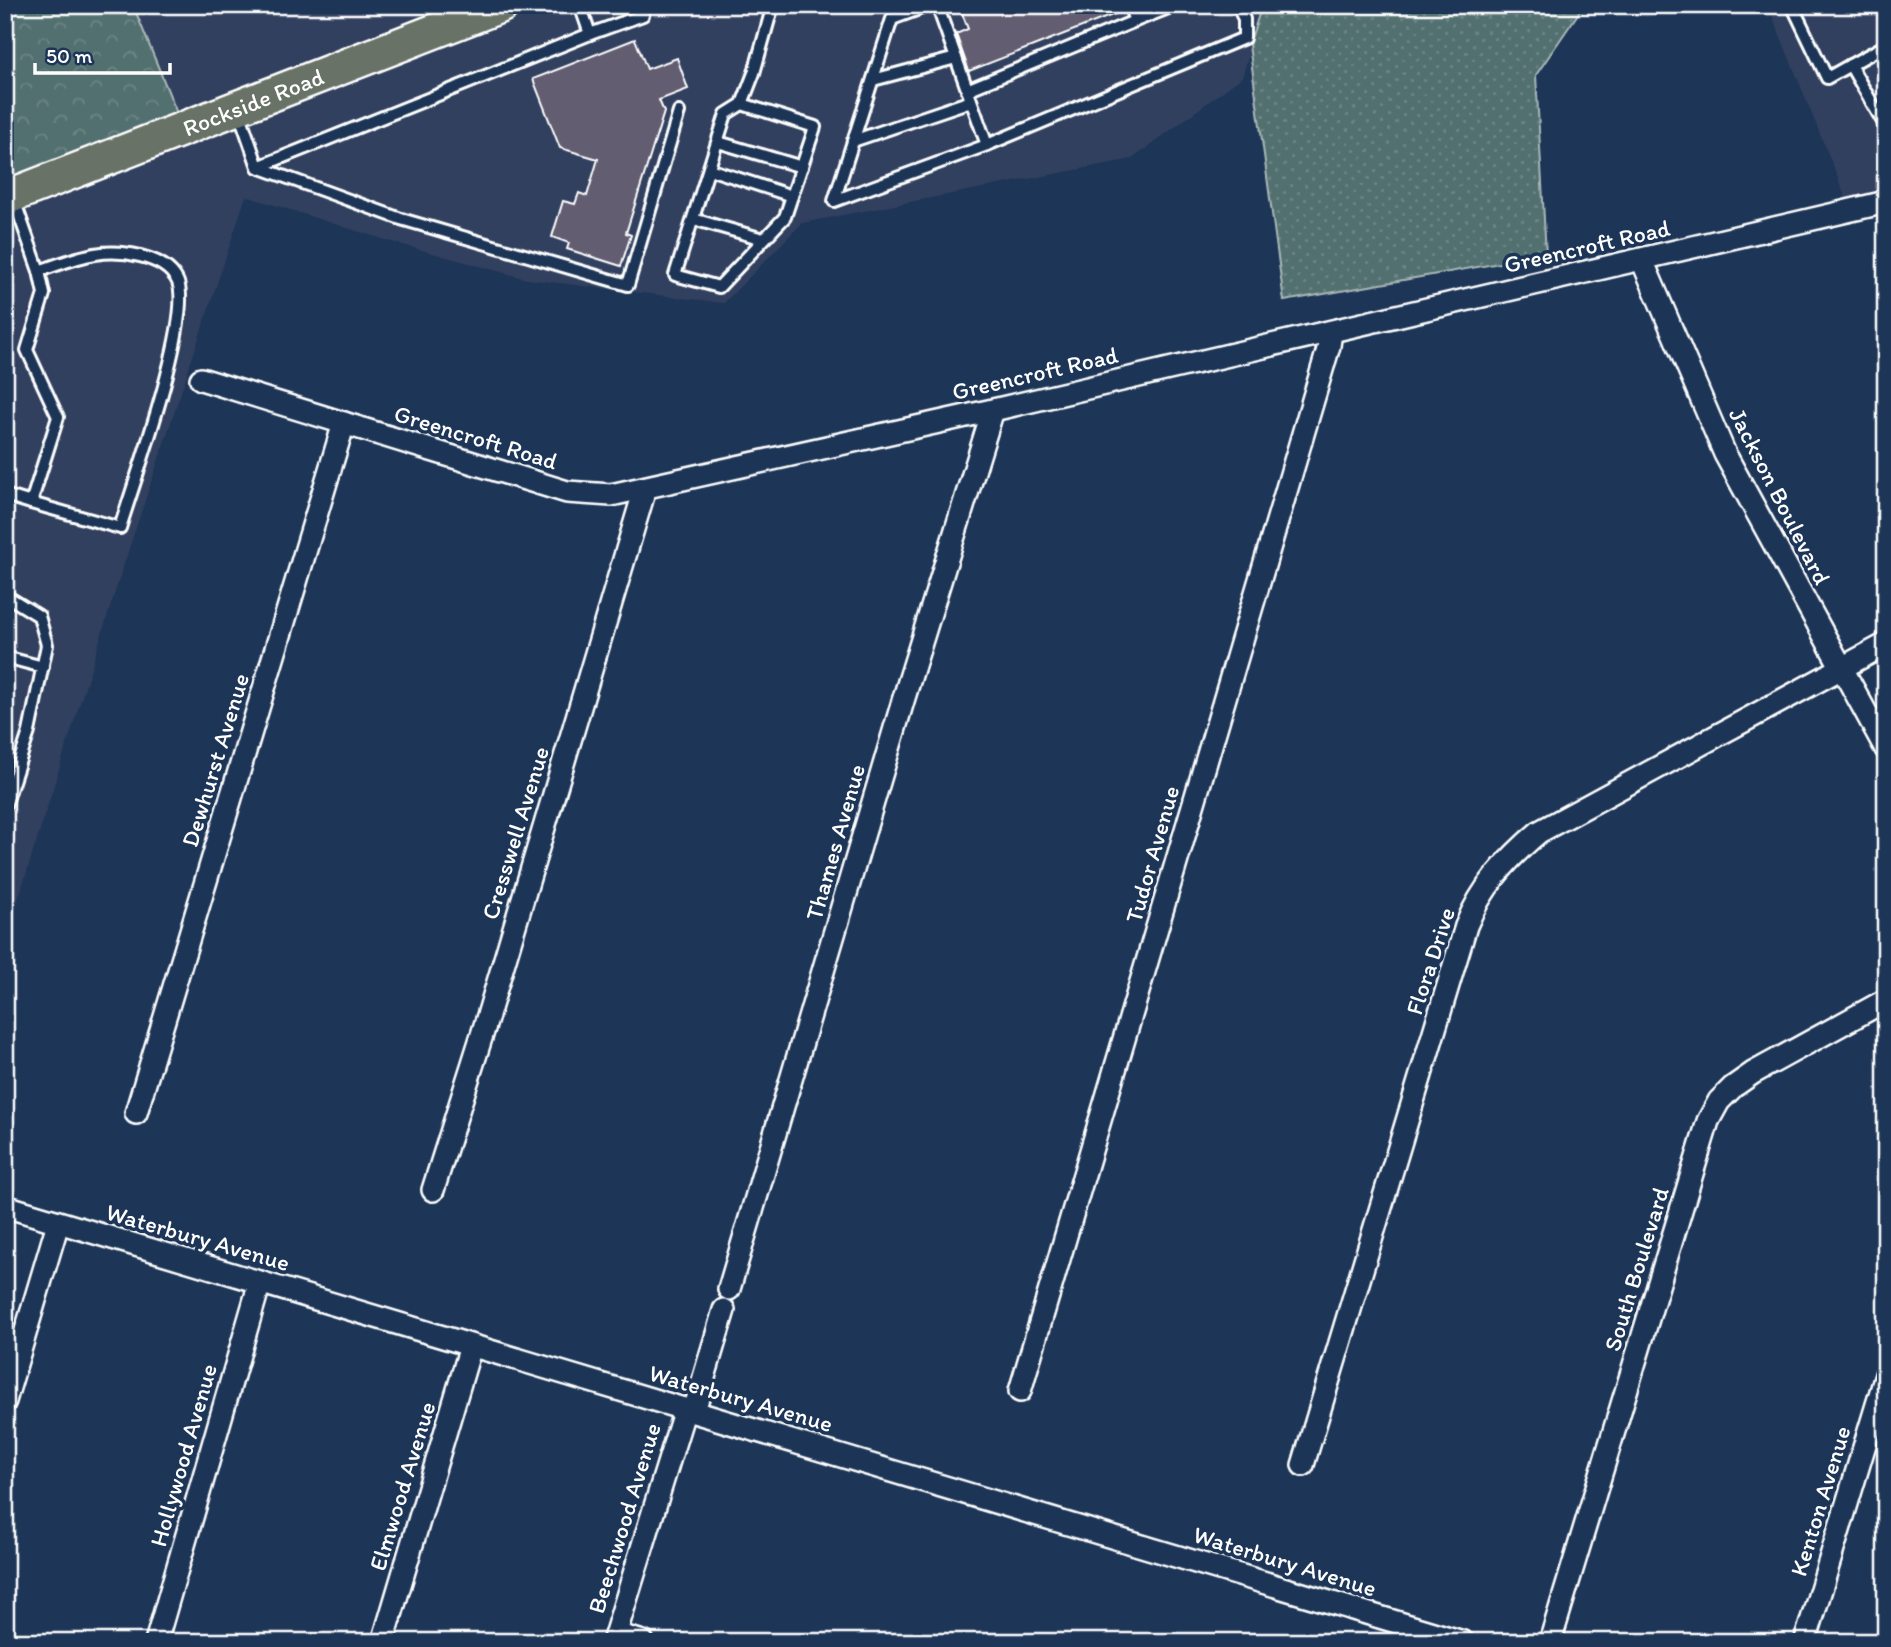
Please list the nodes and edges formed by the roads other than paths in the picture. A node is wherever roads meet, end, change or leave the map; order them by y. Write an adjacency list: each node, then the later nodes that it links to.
1 (502, 5): 20 (main road, Rockside Road)
2 (580, 5): 12 (lane)
3 (639, 5): 12 (lane)
4 (773, 5): 19 (lane)
5 (930, 5): 16 (lane)
6 (937, 5): 14 (lane)
7 (1129, 5): 11 (lane)
8 (1175, 5): 11 (lane)
9 (1237, 5): 25 (lane)
10 (1793, 5): 15 (lane)
11 (1135, 21): 17 (lane)
12 (590, 34): 26 (lane)
13 (1886, 45): 15 (lane)
14 (956, 58): 16 (lane); 17 (lane)
15 (1850, 65): 22 (lane)
16 (873, 80): 23 (lane)
17 (967, 90): 18 (lane)
18 (971, 101): 23 (lane); 25 (lane)
19 (742, 104): 24 (lane); 27 (lane)
20 (237, 107): 26 (lane); 29 (main road, Rockside Road)
21 (679, 112): 26 (lane)
22 (1886, 127)
23 (853, 141): 25 (lane)
24 (718, 142): 27 (lane); 28 (lane)
25 (987, 145)
26 (258, 167)
27 (802, 167): 30 (lane)
28 (709, 169): 30 (lane); 32 (lane)
29 (9, 196): 35 (lane)
30 (792, 196): 33 (lane)
31 (1886, 202): 34 (street, Greencroft Road)
32 (693, 219): 33 (lane); 33 (lane)
33 (763, 239)
34 (1642, 260): 36 (street, Greencroft Road); 47 (street, Jackson Boulevard)
35 (38, 271): 42 (lane); 42 (lane)
36 (1331, 332): 38 (street, Greencroft Road); 60 (street, Tudor Avenue)
37 (201, 379): 39 (street, Greencroft Road)
38 (993, 410): 40 (street, Greencroft Road); 56 (street, Thames Avenue)
39 (344, 423): 40 (street, Greencroft Road); 51 (street, Dewhurst Avenue)
40 (645, 489): 52 (street, Cresswell Avenue)
41 (5, 495): 42 (lane)
42 (31, 503)
43 (5, 595): 46 (lane)
44 (1886, 644): 47 (street, Flora Drive)
45 (5, 657): 46 (lane)
46 (43, 667): 49 (lane)
47 (1840, 668): 48 (street, Jackson Boulevard); 63 (street, Flora Drive)
48 (1886, 749)
49 (5, 806)
50 (1886, 1000): 69 (street, South Boulevard)
51 (136, 1112)
52 (433, 1190)
53 (5, 1206): 54 (street, Waterbury Avenue)
54 (58, 1223): 55 (street, Waterbury Avenue); 61 (street)
55 (260, 1282): 58 (street, Waterbury Avenue); 65 (street, Hollywood Avenue)
56 (729, 1289)
57 (724, 1310): 62 (street, Beechwood Avenue)
58 (471, 1346): 62 (street, Waterbury Avenue); 66 (street, Elmwood Avenue)
59 (1886, 1375): 70 (street, Kenton Avenue)
60 (1020, 1391)
61 (5, 1401)
62 (690, 1410): 64 (street, Beechwood Avenue); 68 (street, Waterbury Avenue)
63 (1303, 1465)
64 (615, 1638): 67 (street)
65 (156, 1642)
66 (383, 1642)
67 (643, 1642)
68 (1463, 1642)
69 (1550, 1642)
70 (1805, 1642)

